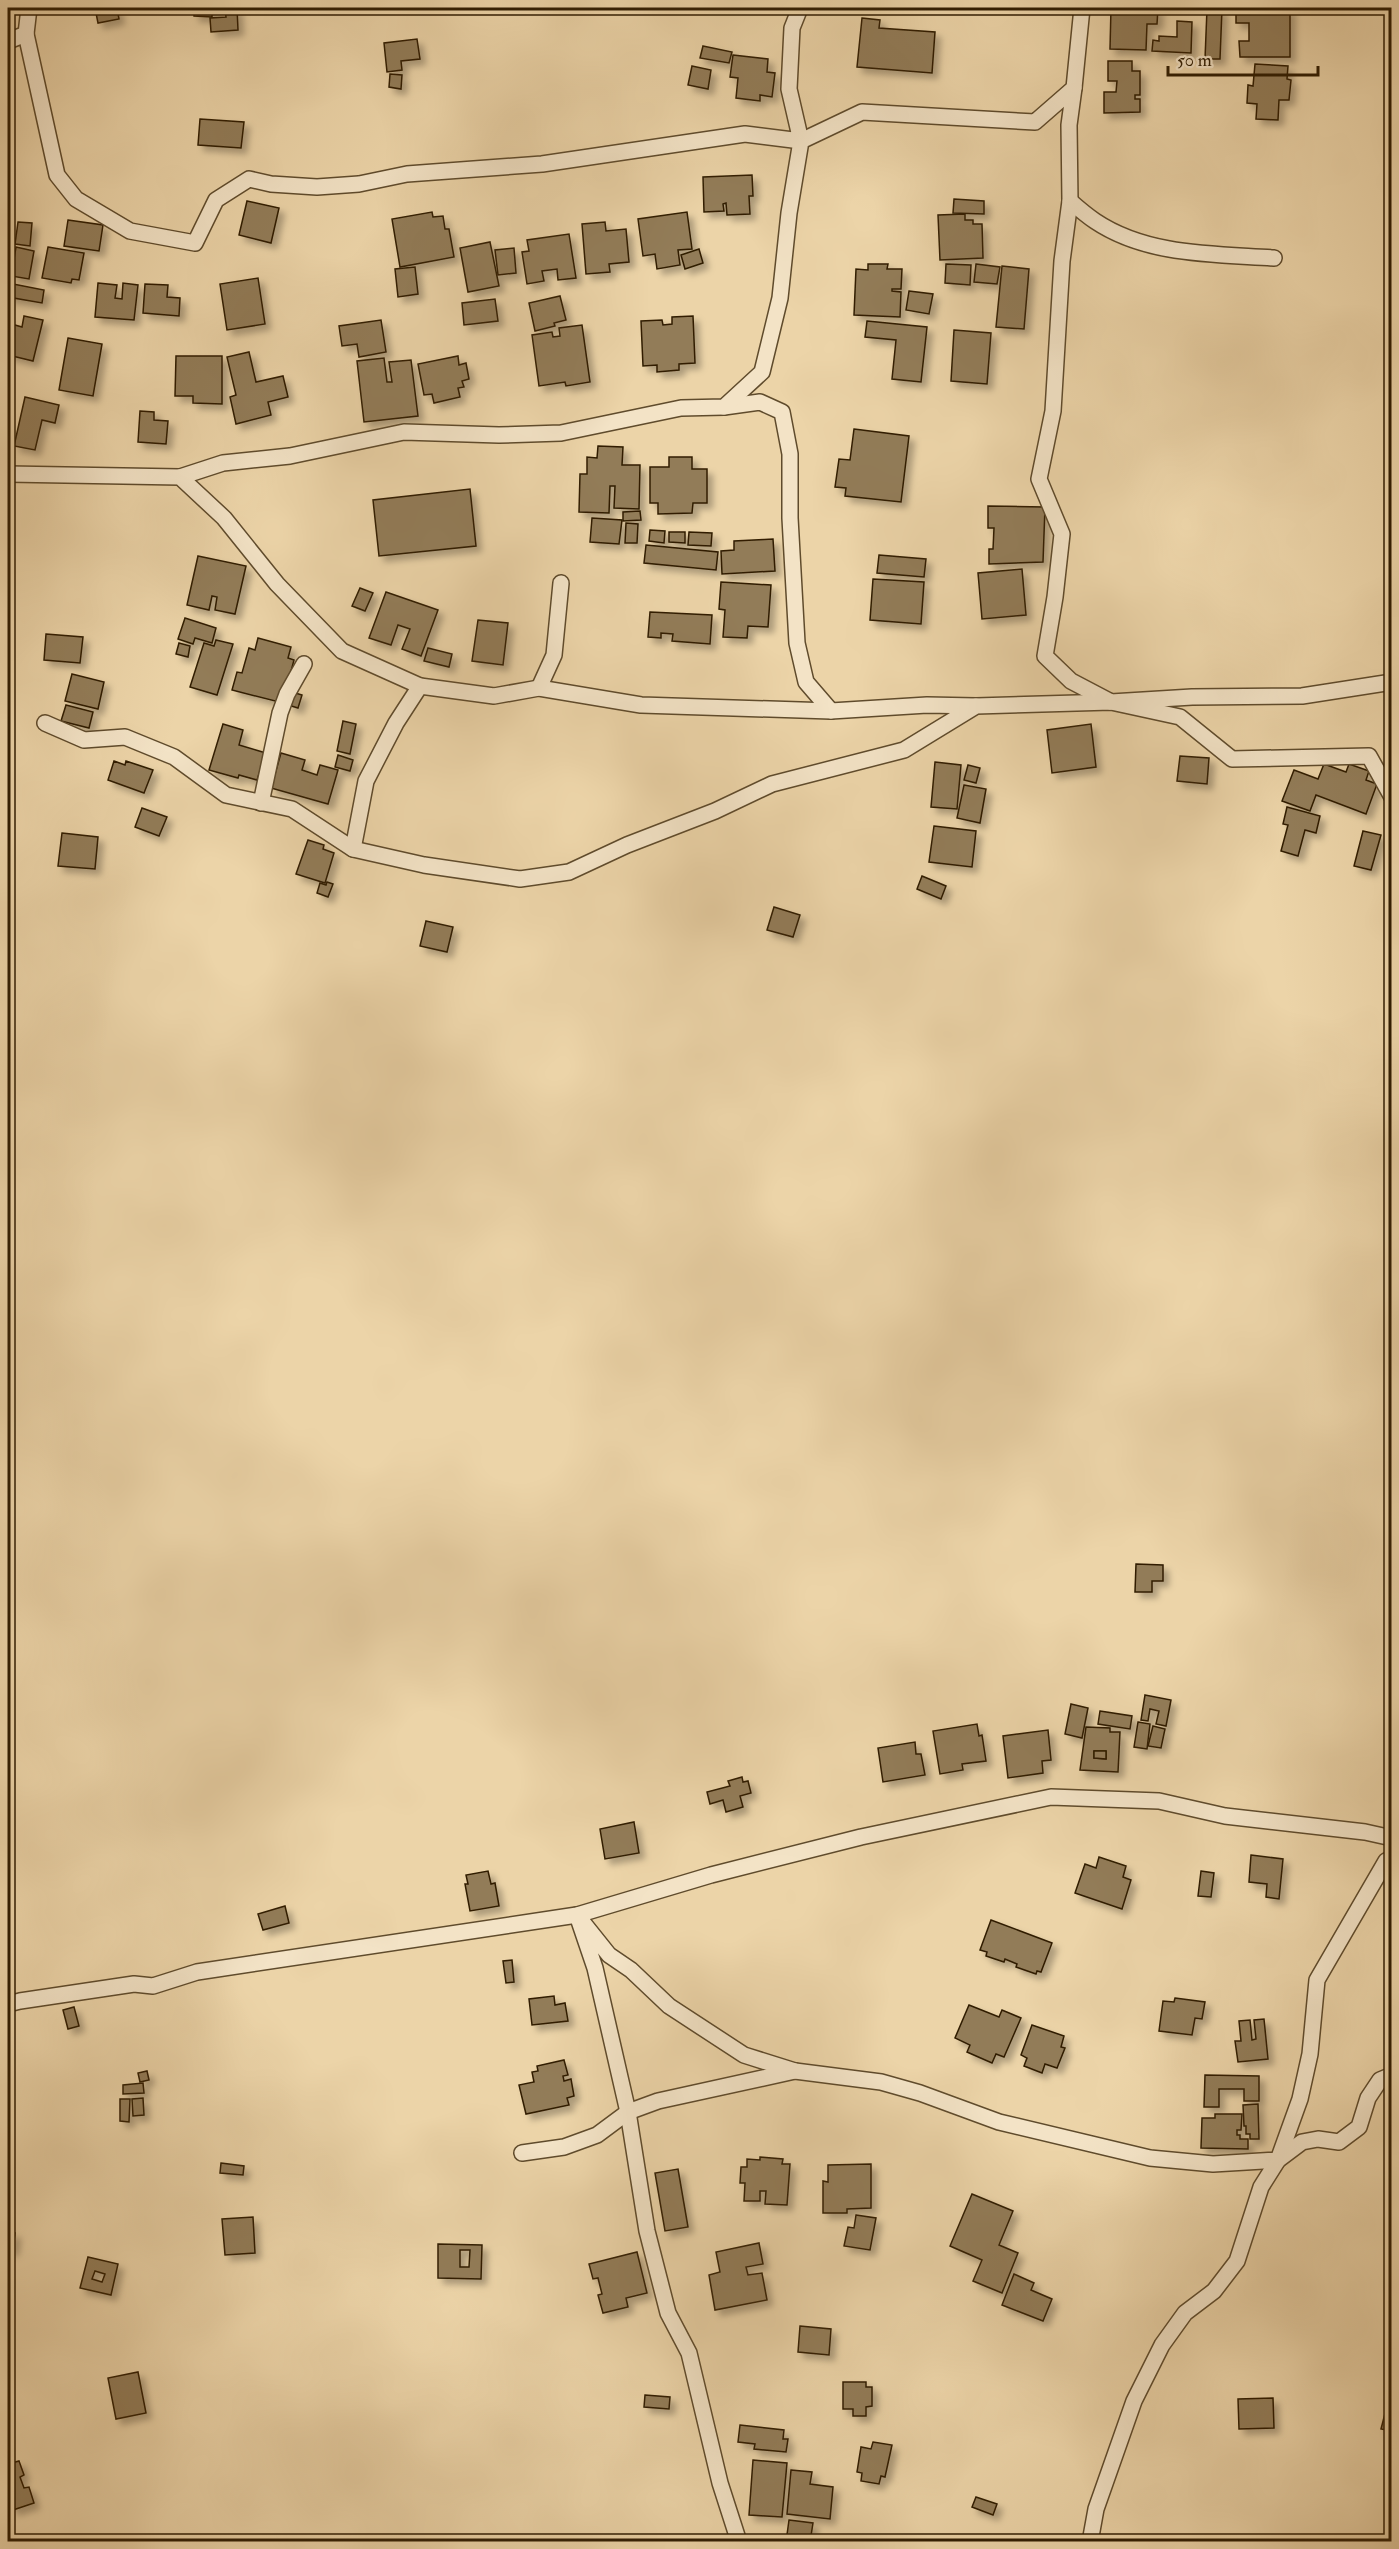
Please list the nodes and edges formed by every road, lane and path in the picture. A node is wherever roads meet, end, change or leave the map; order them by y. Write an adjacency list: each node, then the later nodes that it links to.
1 (29, 8): 4 (street)
2 (800, 8): 7 (street)
3 (1082, 8): 6 (street)
4 (26, 34): 5 (street); 7 (street)
5 (8, 41)
6 (1074, 88): 7 (street); 8 (street)
7 (801, 141): 10 (street)
8 (1070, 201): 9 (street); 18 (street)
9 (1274, 258)
10 (724, 407): 12 (street); 20 (street)
11 (8, 474): 12 (street)
12 (180, 477): 16 (street)
13 (561, 583): 17 (street)
14 (304, 664): 23 (street)
15 (1392, 682): 18 (street)
16 (420, 686): 17 (street); 24 (street)
17 (539, 688): 20 (street)
18 (1111, 702): 19 (street); 22 (street)
19 (976, 706): 20 (street); 24 (street)
20 (831, 711)
21 (45, 723): 23 (street)
22 (1392, 797)
23 (261, 802): 24 (street)
24 (353, 849)
25 (1392, 1838): 27 (street)
26 (1390, 1860): 33 (street)
27 (577, 1915): 28 (street); 29 (street); 31 (street)
28 (8, 2004)
29 (795, 2071): 31 (street); 33 (street)
30 (1392, 2075): 33 (street)
31 (628, 2112): 32 (street); 34 (street)
32 (522, 2152)
33 (1278, 2160): 35 (street)
34 (739, 2541)
35 (1090, 2541)

